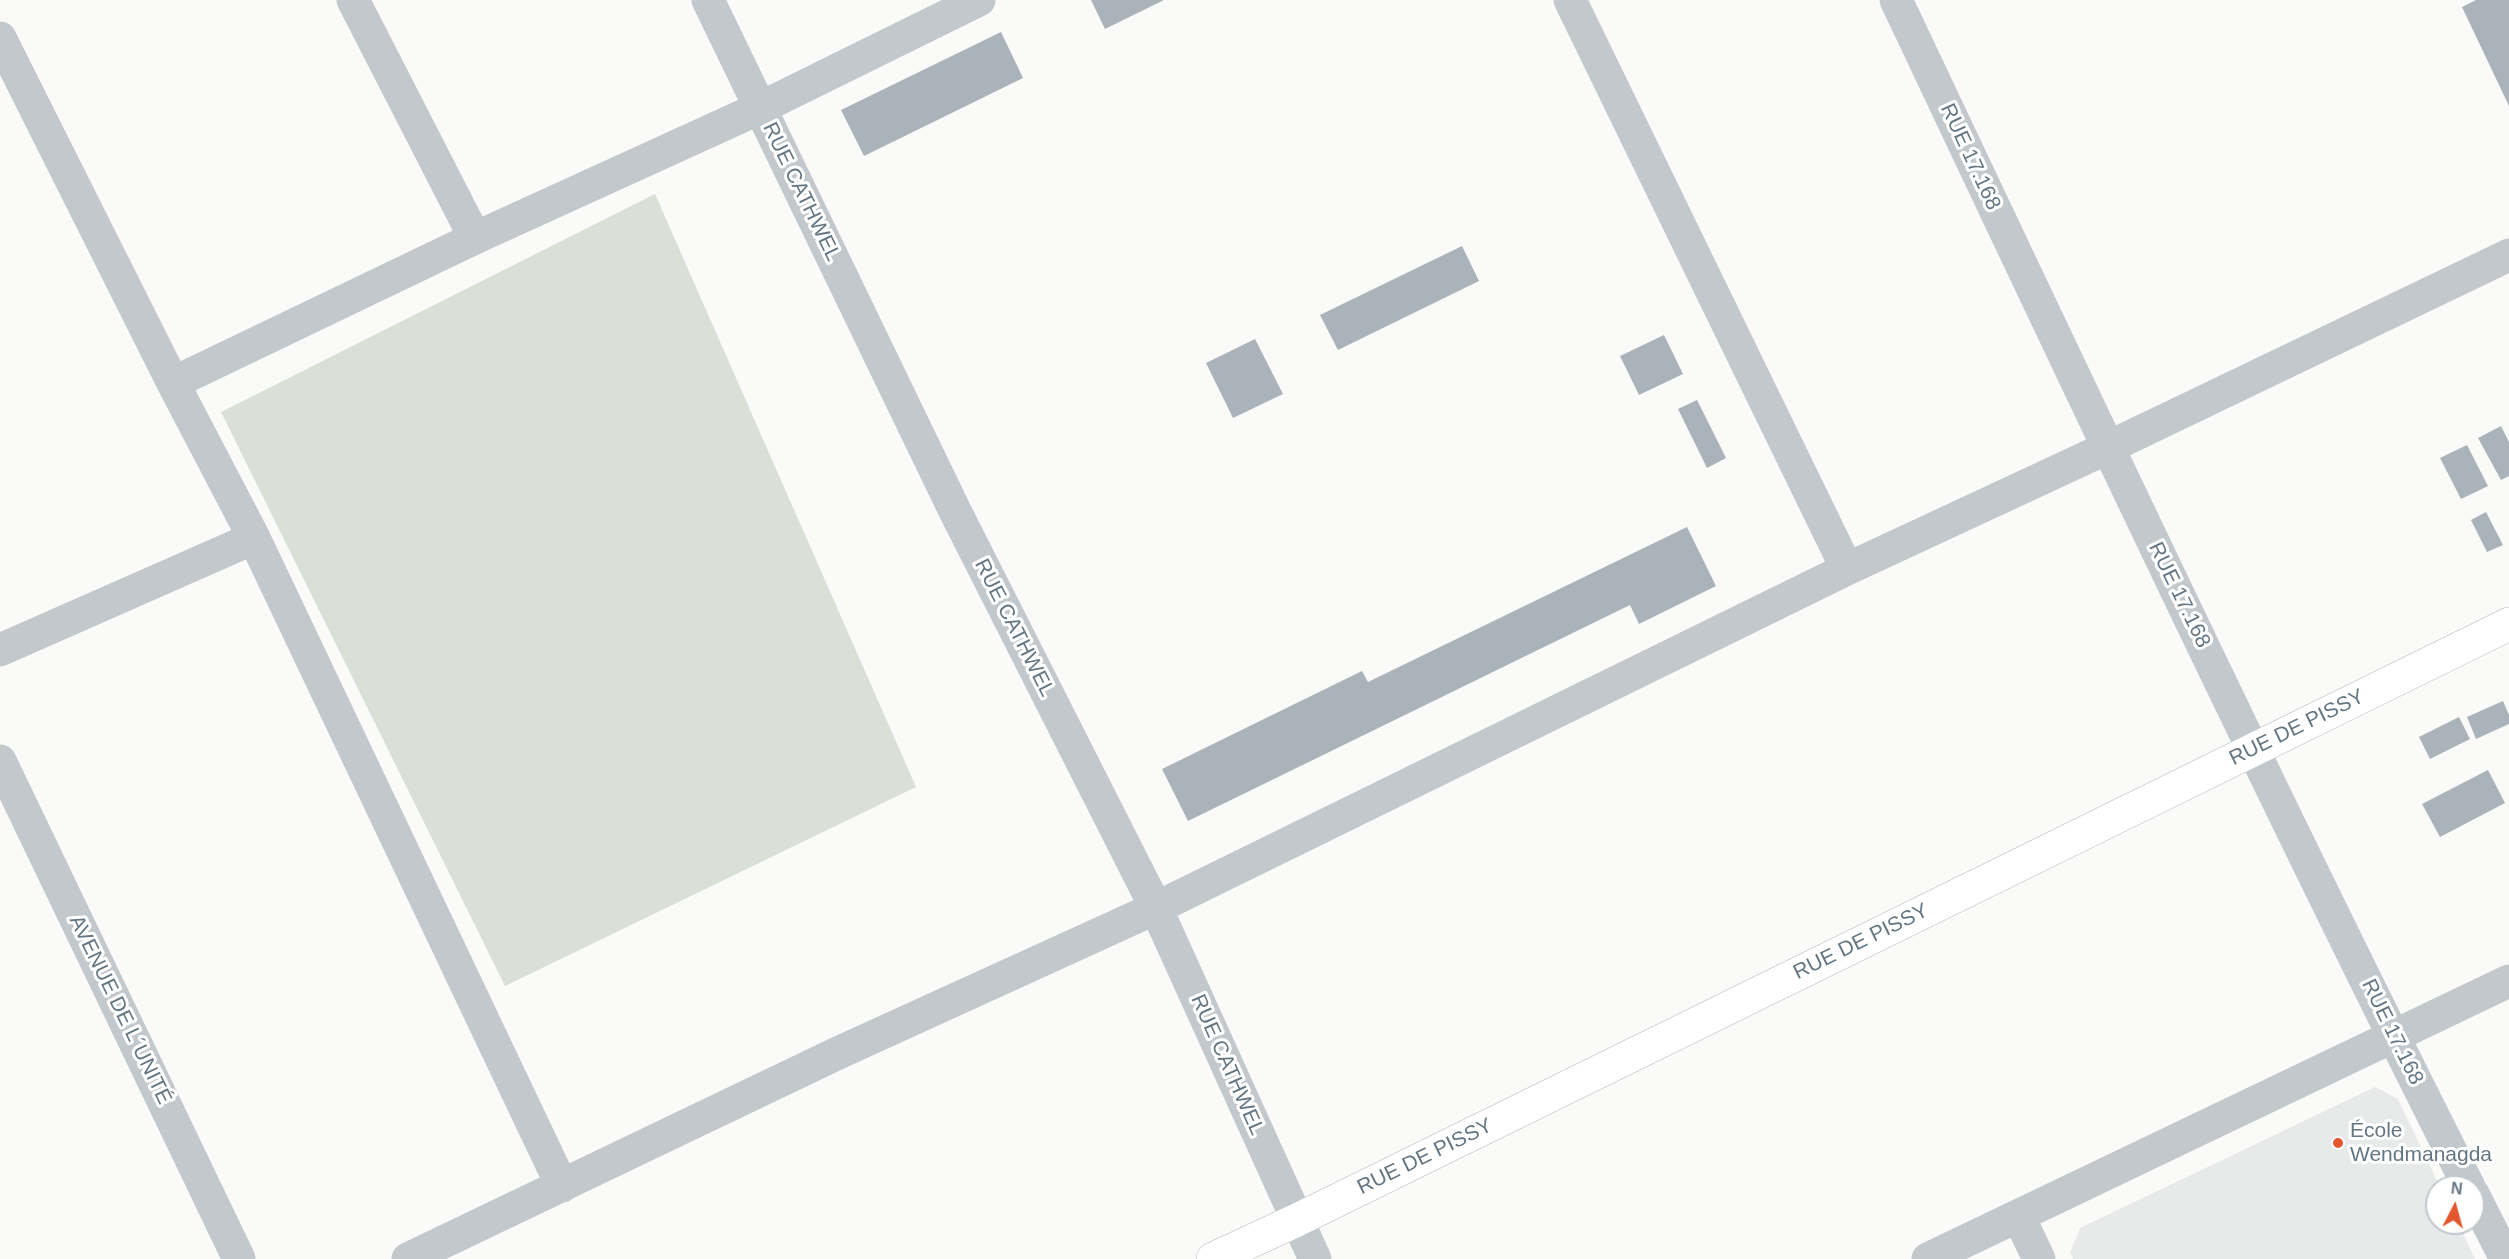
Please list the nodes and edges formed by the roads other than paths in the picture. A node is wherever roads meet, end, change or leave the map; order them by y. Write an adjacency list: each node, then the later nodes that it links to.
1 (353, 0): 8 (street)
2 (708, 0): 7 (street, RUE CATHWEL)
3 (979, 0): 7 (street)
4 (1570, 0): 13 (street)
5 (1896, 0): 11 (street, RUE 17.168)
6 (0, 38): 10 (street)
7 (760, 108): 8 (street); 18 (street, RUE CATHWEL)
8 (475, 238): 10 (street)
9 (2509, 255): 11 (street)
10 (173, 383): 12 (street)
11 (2107, 447): 13 (street); 16 (street, RUE 17.168)
12 (255, 538): 15 (street); 22 (street)
13 (1847, 569): 18 (street)
14 (2509, 624): 16 (street, RUE DE PISSY)
15 (0, 650)
16 (2254, 749): 20 (street, RUE 17.168); 25 (street, RUE DE PISSY)
17 (0, 761): 26 (street, AVENUE DE L´UNITÉ)
18 (1156, 908): 22 (street); 25 (street, RUE CATHWEL)
19 (2509, 981): 20 (street)
20 (2394, 1037): 21 (street, RUE 17.168); 23 (street)
21 (2463, 1175)
22 (562, 1186): 27 (street)
23 (2019, 1217): 30 (street); 31 (street)
24 (2485, 1218): 32 (street)
25 (1297, 1220): 28 (street, RUE DE PISSY); 29 (street, RUE CATHWEL)
26 (239, 1259)
27 (408, 1259)
28 (1213, 1259)
29 (1315, 1259)
30 (1928, 1259)
31 (2039, 1259)
32 (2506, 1259)

